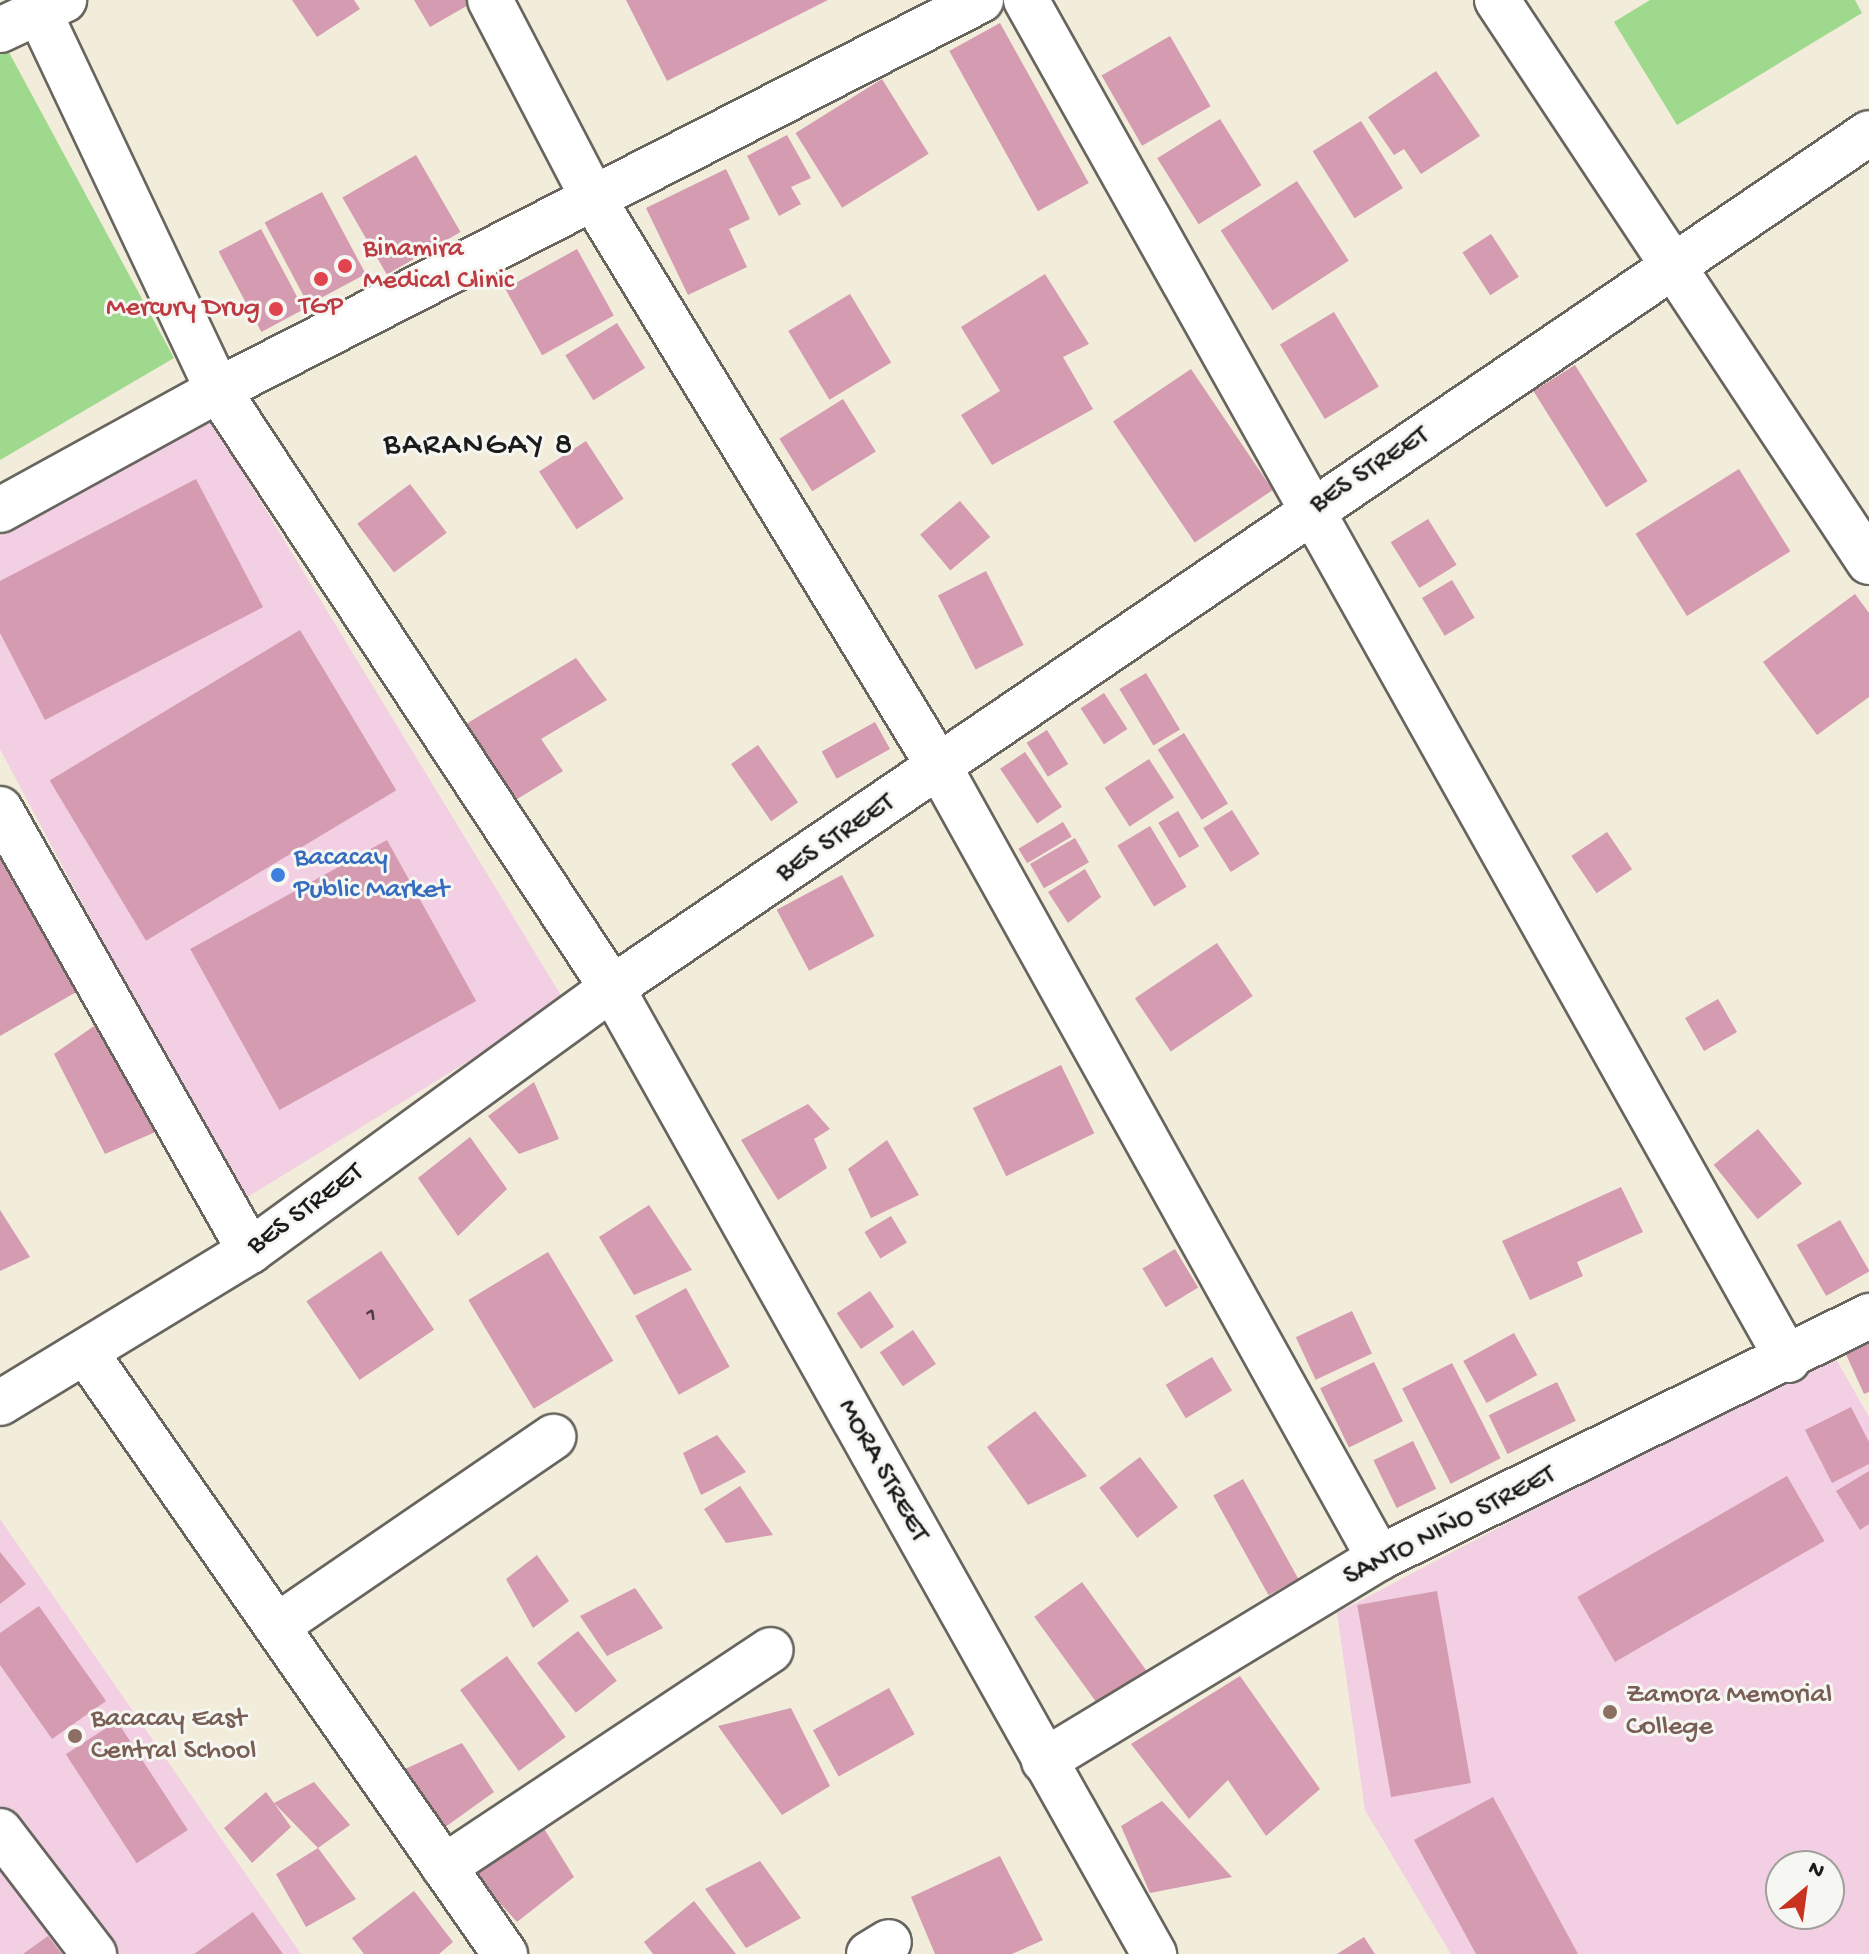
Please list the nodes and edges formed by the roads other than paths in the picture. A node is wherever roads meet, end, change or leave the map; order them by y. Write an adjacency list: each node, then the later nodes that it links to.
1 (490, 0): 8 (street)
2 (981, 0): 8 (street)
3 (1026, 0): 12 (street)
4 (1497, 0): 9 (street)
5 (52, 6): 6 (street); 10 (street, MORA STREET)
6 (0, 30)
7 (1869, 133): 9 (street, BES STREET)
8 (594, 200): 10 (street); 14 (street)
9 (1672, 273): 12 (street, BES STREET); 13 (street)
10 (218, 390): 11 (street); 16 (street, MORA STREET)
11 (0, 510)
12 (1309, 511): 14 (street, BES STREET); 20 (street)
13 (1869, 562)
14 (941, 770): 16 (street, BES STREET); 23 (street)
15 (0, 809): 17 (street)
16 (612, 988): 17 (street, BES STREET); 26 (street, MORA STREET)
17 (250, 1251): 19 (street, BES STREET)
18 (1869, 1316): 20 (street, SANTO NIÑO STREET)
19 (86, 1353): 21 (street, BES STREET); 24 (street)
20 (1788, 1360): 23 (street, SANTO NIÑO STREET)
21 (0, 1403)
22 (553, 1437): 24 (street)
23 (1379, 1558): 26 (street, SANTO NIÑO STREET)
24 (277, 1626): 28 (street)
25 (770, 1650): 28 (street)
26 (1044, 1761): 31 (street, MORA STREET)
27 (0, 1831): 29 (street)
28 (444, 1867): 30 (street)
29 (94, 1954)
30 (505, 1954)
31 (1154, 1954)

